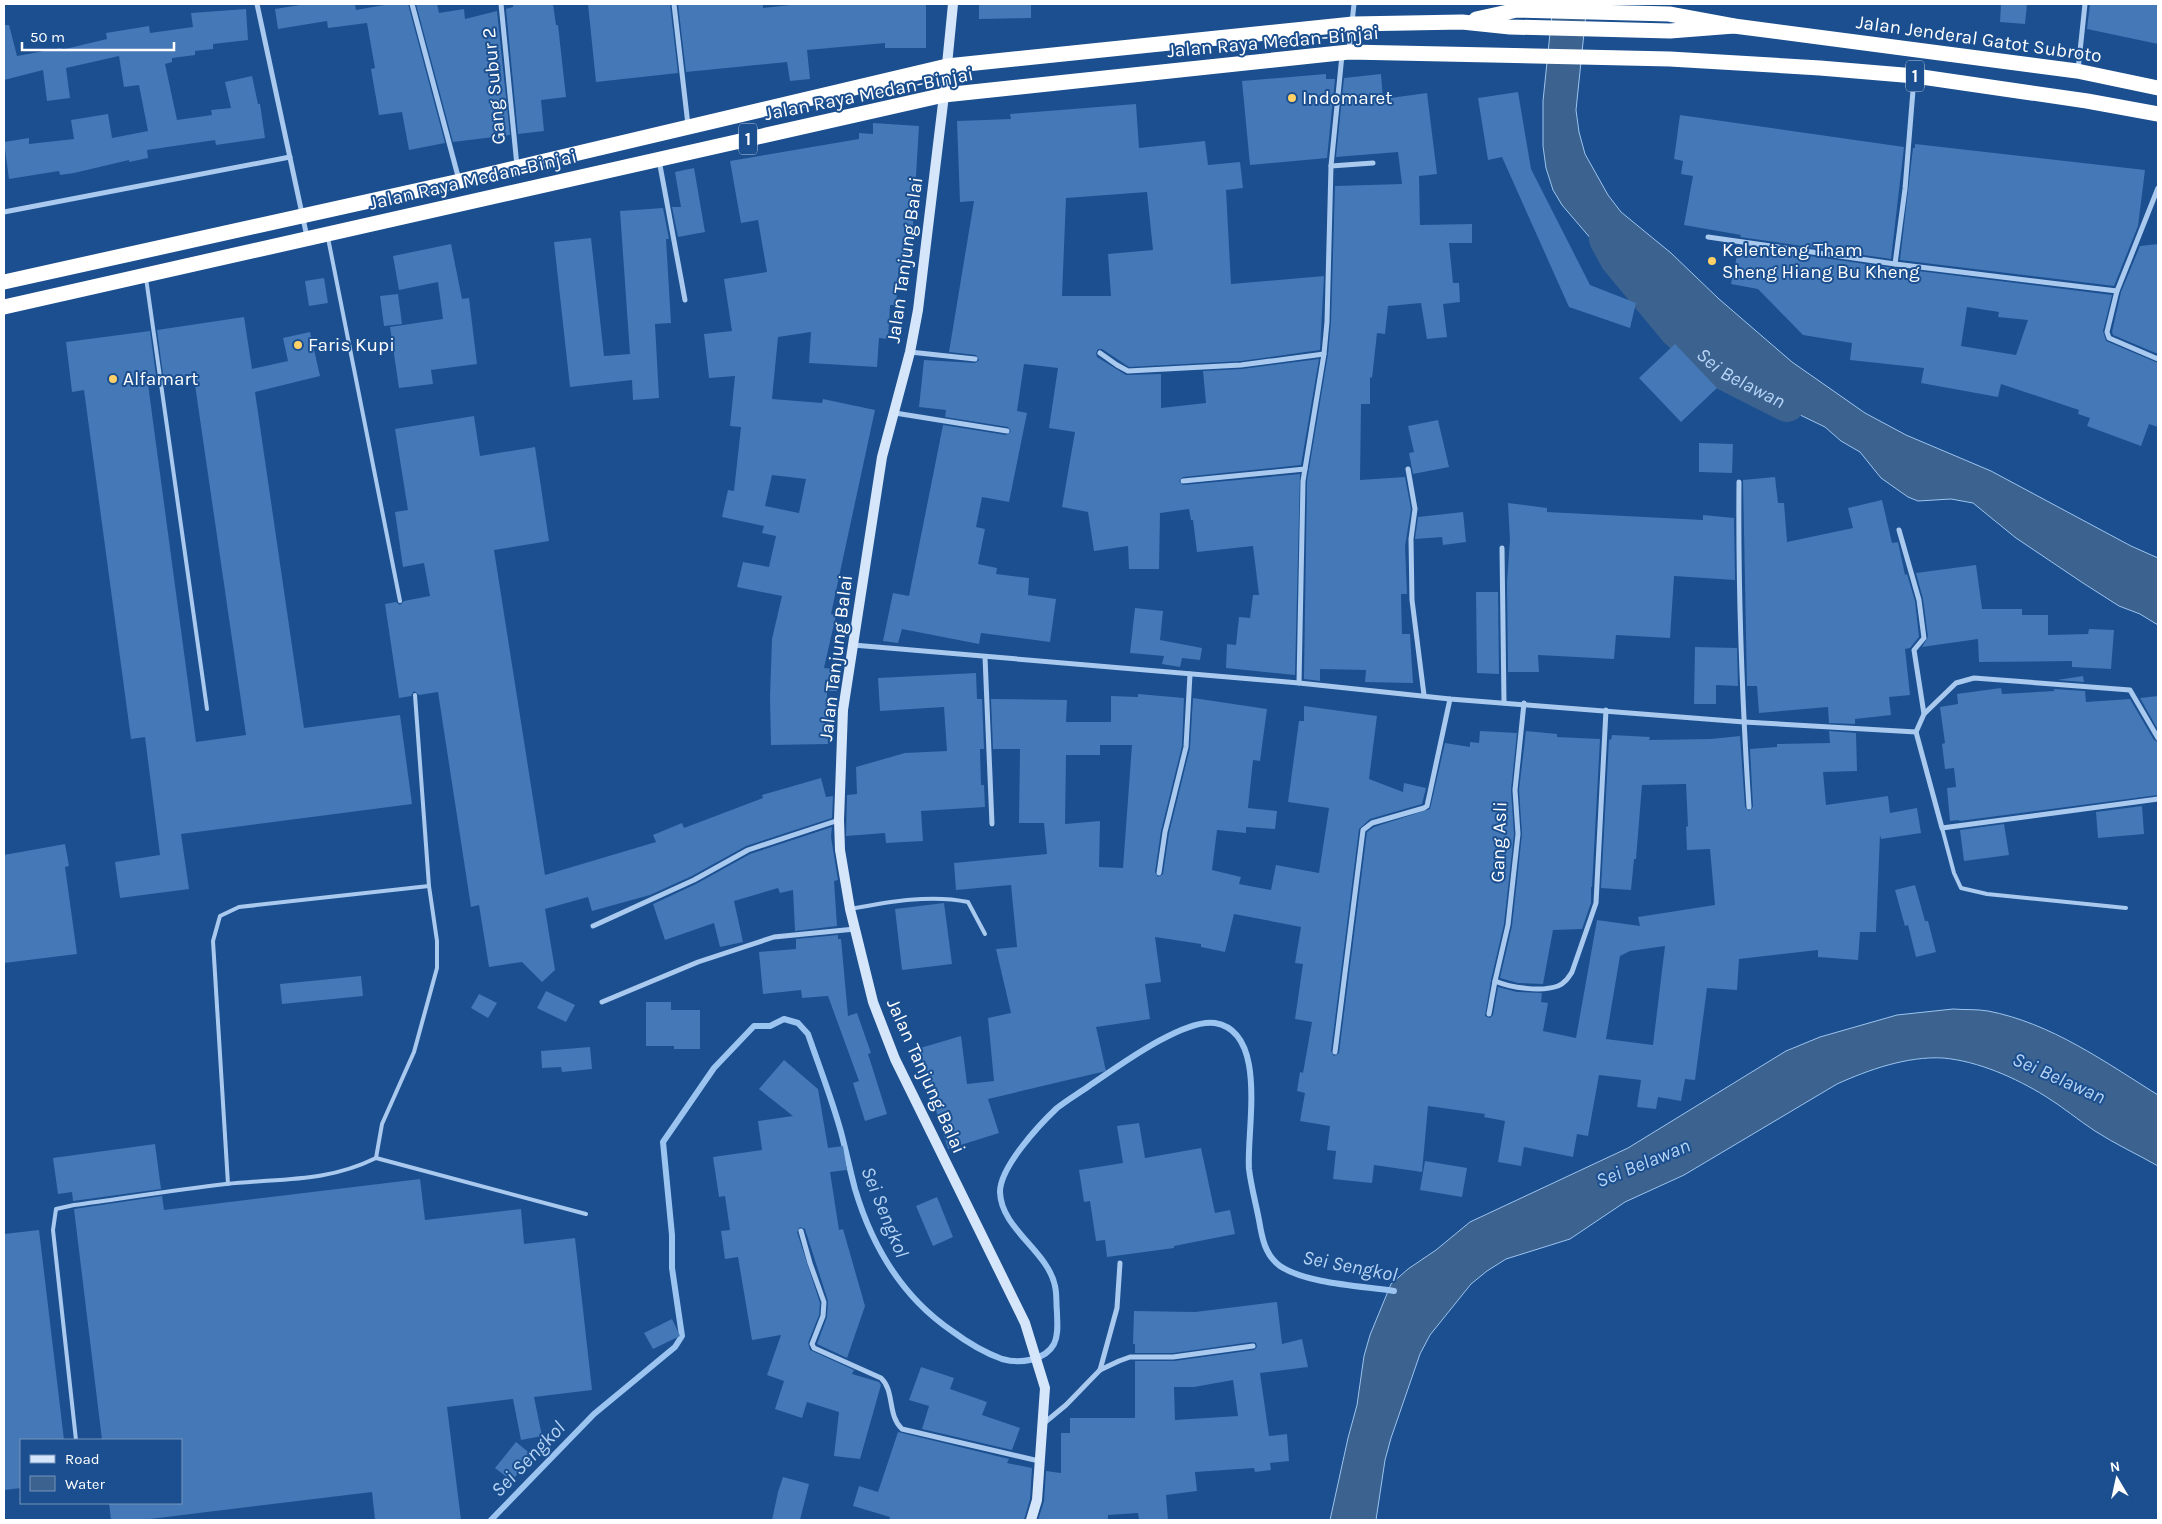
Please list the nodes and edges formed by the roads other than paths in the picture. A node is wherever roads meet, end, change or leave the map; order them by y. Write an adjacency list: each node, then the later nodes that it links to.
1 (256, 4): 21 (street)
2 (412, 4): 26 (street)
3 (501, 4): 24 (street, Gang Subur 2)
4 (674, 4): 20 (street)
5 (952, 4): 14 (street, Jalan Tanjung Balai)
6 (1354, 4): 10 (street)
7 (2085, 4): 15 (street)
8 (1669, 14): 9 (highway, Jalan Raya Medan-Binjai / 1); 11 (highway, Jalan Jenderal Gatot Subroto / 1)
9 (1462, 22): 10 (highway, Jalan Raya Medan-Binjai / 1); 12 (highway, Jalan Raya Medan-Binjai / 1)
10 (1353, 24): 13 (street); 14 (highway, Jalan Raya Medan-Binjai / 1)
11 (1734, 26): 12 (highway, Jalan Jenderal Gatot Subroto / 1); 15 (highway, Jalan Jenderal Gatot Subroto / 1)
12 (1670, 31)
13 (1345, 52): 16 (highway, Jalan Raya Medan-Binjai / 1); 18 (highway, Jalan Raya Medan-Binjai / 1); 25 (street)
14 (947, 66): 18 (street, Jalan Tanjung Balai); 20 (highway, Jalan Raya Medan-Binjai / 1)
15 (2078, 71): 17 (highway, Jalan Jenderal Gatot Subroto / 1)
16 (1915, 76): 19 (highway, 1); 33 (street)
17 (2158, 88)
18 (944, 95): 22 (highway, Jalan Raya Medan-Binjai / 1); 39 (street, Jalan Tanjung Balai)
19 (2158, 114)
20 (688, 126): 24 (highway, Jalan Raya Medan-Binjai / 1)
21 (290, 157): 28 (street); 29 (street)
22 (659, 159): 30 (highway, Jalan Raya Medan-Binjai / 1); 37 (street)
23 (1373, 163): 25 (street)
24 (517, 166): 26 (highway, Jalan Raya Medan-Binjai / 1)
25 (1331, 166): 41 (street)
26 (460, 181): 29 (highway, Jalan Raya Medan-Binjai / 1)
27 (2158, 188): 36 (street)
28 (4, 212)
29 (302, 216): 31 (street); 35 (highway, Jalan Raya Medan-Binjai / 1)
30 (326, 233): 31 (highway, Jalan Raya Medan-Binjai / 1); 52 (lane)
31 (307, 237): 34 (highway, Jalan Raya Medan-Binjai / 1)
32 (1708, 237): 33 (street)
33 (1895, 264): 36 (street)
34 (145, 276): 38 (highway, Jalan Raya Medan-Binjai / 1); 62 (lane)
35 (4, 282)
36 (2117, 291): 42 (street)
37 (685, 300)
38 (4, 307)
39 (910, 352): 43 (street); 44 (street, Jalan Tanjung Balai)
40 (1100, 353): 41 (street)
41 (1324, 354): 46 (street)
42 (2158, 359)
43 (975, 360)
44 (895, 412): 45 (street); 53 (street, Jalan Tanjung Balai)
45 (1007, 431)
46 (1304, 469): 48 (street); 56 (street)
47 (1408, 469): 58 (street)
48 (1183, 481)
49 (1739, 482): 65 (street)
50 (1900, 530): 64 (street)
51 (1502, 548): 60 (street)
52 (400, 601)
53 (852, 645): 54 (street); 70 (street, Jalan Tanjung Balai)
54 (985, 657): 55 (street); 71 (street)
55 (1190, 674): 56 (street); 73 (street)
56 (1299, 683): 58 (street)
57 (415, 695): 74 (lane)
58 (1424, 695): 59 (street)
59 (1450, 698): 60 (street); 83 (street)
60 (1504, 703): 61 (street)
61 (1524, 703): 63 (street); 80 (street, Gang Asli)
62 (208, 709)
63 (1606, 710): 65 (street); 80 (street)
64 (1924, 714): 66 (street); 67 (street)
65 (1744, 722): 66 (street); 69 (street)
66 (1916, 732): 72 (street)
67 (2158, 738)
68 (2158, 799): 72 (street)
69 (1750, 807)
70 (839, 820): 76 (street, Jalan Tanjung Balai); 77 (street)
71 (992, 824)
72 (1942, 828): 75 (lane)
73 (1158, 873)
74 (429, 886): 84 (lane); 85 (lane)
75 (2126, 908)
76 (850, 909): 78 (street, Jalan Tanjung Balai); 79 (lane)
77 (593, 926)
78 (855, 929): 81 (street); 91 (street, Jalan Tanjung Balai)
79 (985, 934)
80 (1495, 981): 82 (street, Gang Asli)
81 (602, 1002)
82 (1489, 1014)
83 (1335, 1052)
84 (376, 1158): 85 (lane); 86 (lane)
85 (228, 1184): 92 (lane)
86 (586, 1214)
87 (801, 1231): 93 (street)
88 (1120, 1263): 90 (street)
89 (1253, 1346): 90 (street)
90 (1100, 1370): 91 (street)
91 (1042, 1425): 93 (street, Jalan Tanjung Balai)
92 (76, 1439)
93 (1039, 1461): 94 (street, Jalan Tanjung Balai)
94 (1032, 1520)

